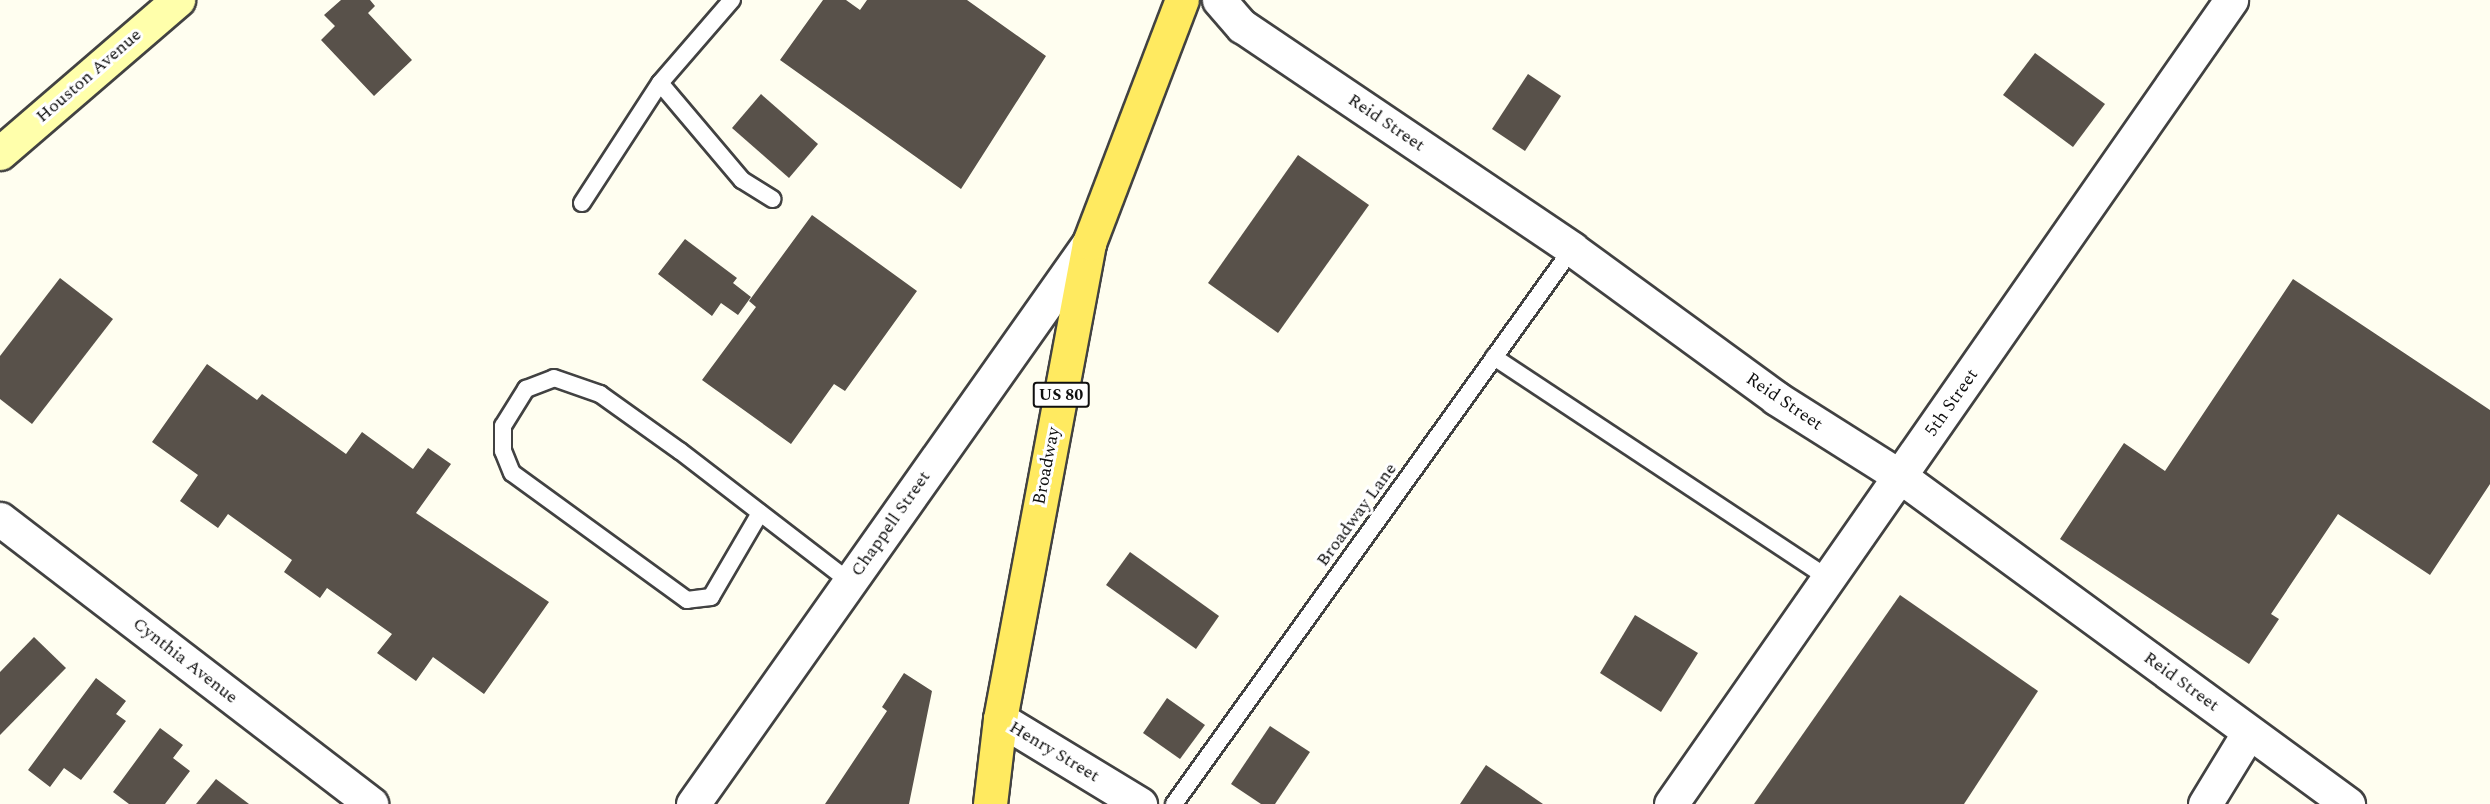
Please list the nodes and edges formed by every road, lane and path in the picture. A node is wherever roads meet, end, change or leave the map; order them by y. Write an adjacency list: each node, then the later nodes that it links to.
1 (177, 0): 7 (street, Houston Avenue)
2 (732, 0): 6 (lane)
3 (1182, 0): 10 (main road, Broadway / US 80)
4 (1220, 0): 11 (street, Reid Street)
5 (2231, 0): 13 (street, 5th Street)
6 (660, 83): 8 (lane); 9 (lane)
7 (0, 153)
8 (773, 200)
9 (582, 203)
10 (1089, 243): 17 (street, Chappell Street); 18 (main road, Broadway / US 80)
11 (1572, 249): 12 (lane, Broadway Lane); 13 (street, Reid Street)
12 (1494, 357): 16 (lane); 24 (lane, Broadway Lane)
13 (1901, 477): 16 (street, 5th Street); 19 (street, Reid Street)
14 (760, 513): 14 (lane); 17 (lane)
15 (0, 519): 20 (street, Cynthia Avenue)
16 (1829, 579): 25 (street, 5th Street)
17 (850, 582): 21 (street, Chappell Street)
18 (1000, 719): 22 (main road, Broadway / US 80); 23 (street, Henry Street)
19 (2249, 732): 26 (street); 27 (street, Reid Street)
20 (371, 804)
21 (693, 804)
22 (990, 804)
23 (1140, 804)
24 (1174, 804)
25 (1671, 804)
26 (2205, 804)
27 (2348, 804)

